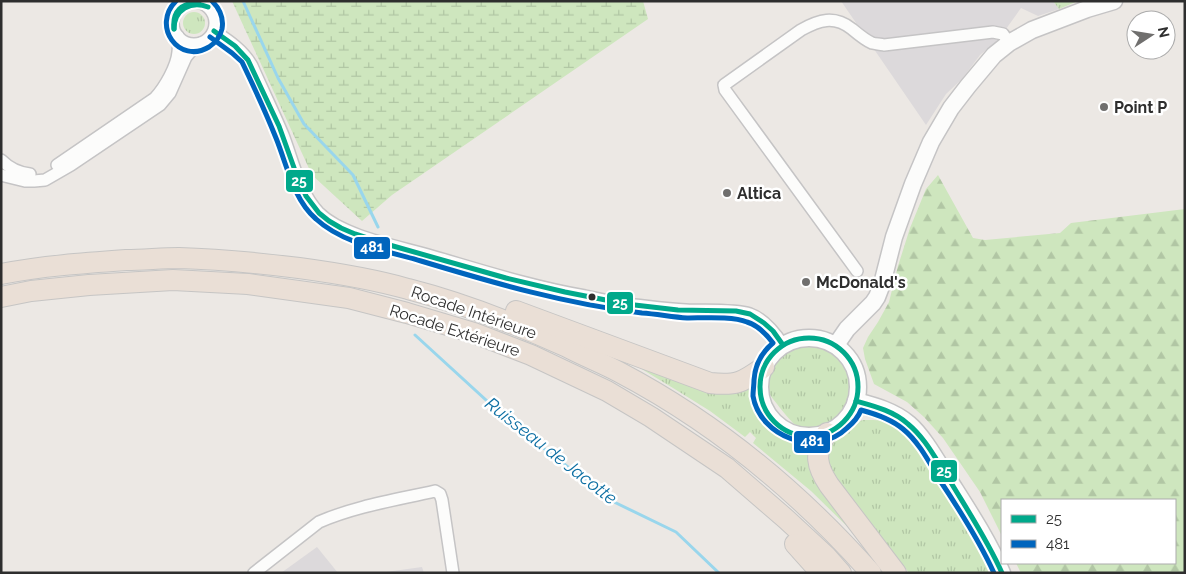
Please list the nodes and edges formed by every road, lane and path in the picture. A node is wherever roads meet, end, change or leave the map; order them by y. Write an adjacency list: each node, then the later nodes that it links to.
1 (1114, 1): 7 (main road)
2 (188, 2): 3 (street); 5 (street)
3 (209, 5): 4 (street)
4 (214, 31): 6 (street); 14 (street)
5 (178, 36): 6 (street); 8 (street)
6 (201, 43): 9 (street)
7 (1009, 43): 10 (street); 15 (main road)
8 (1, 160)
9 (1, 175)
10 (857, 271)
11 (1, 274): 12 (highway, Rocade Intérieure)
12 (350, 275): 16 (highway); 24 (highway, Rocade Intérieure)
13 (1, 298): 19 (highway, Rocade Extérieure)
14 (783, 345): 15 (main road); 16 (main road)
15 (836, 345): 17 (main road)
16 (764, 366): 18 (main road)
17 (856, 401): 18 (main road); 26 (main road)
18 (827, 433): 25 (highway)
19 (786, 519): 22 (highway); 23 (highway, Rocade Extérieure)
20 (254, 573): 21 (street)
21 (453, 573)
22 (821, 573)
23 (841, 573)
24 (871, 573)
25 (896, 573)
26 (1002, 573)

